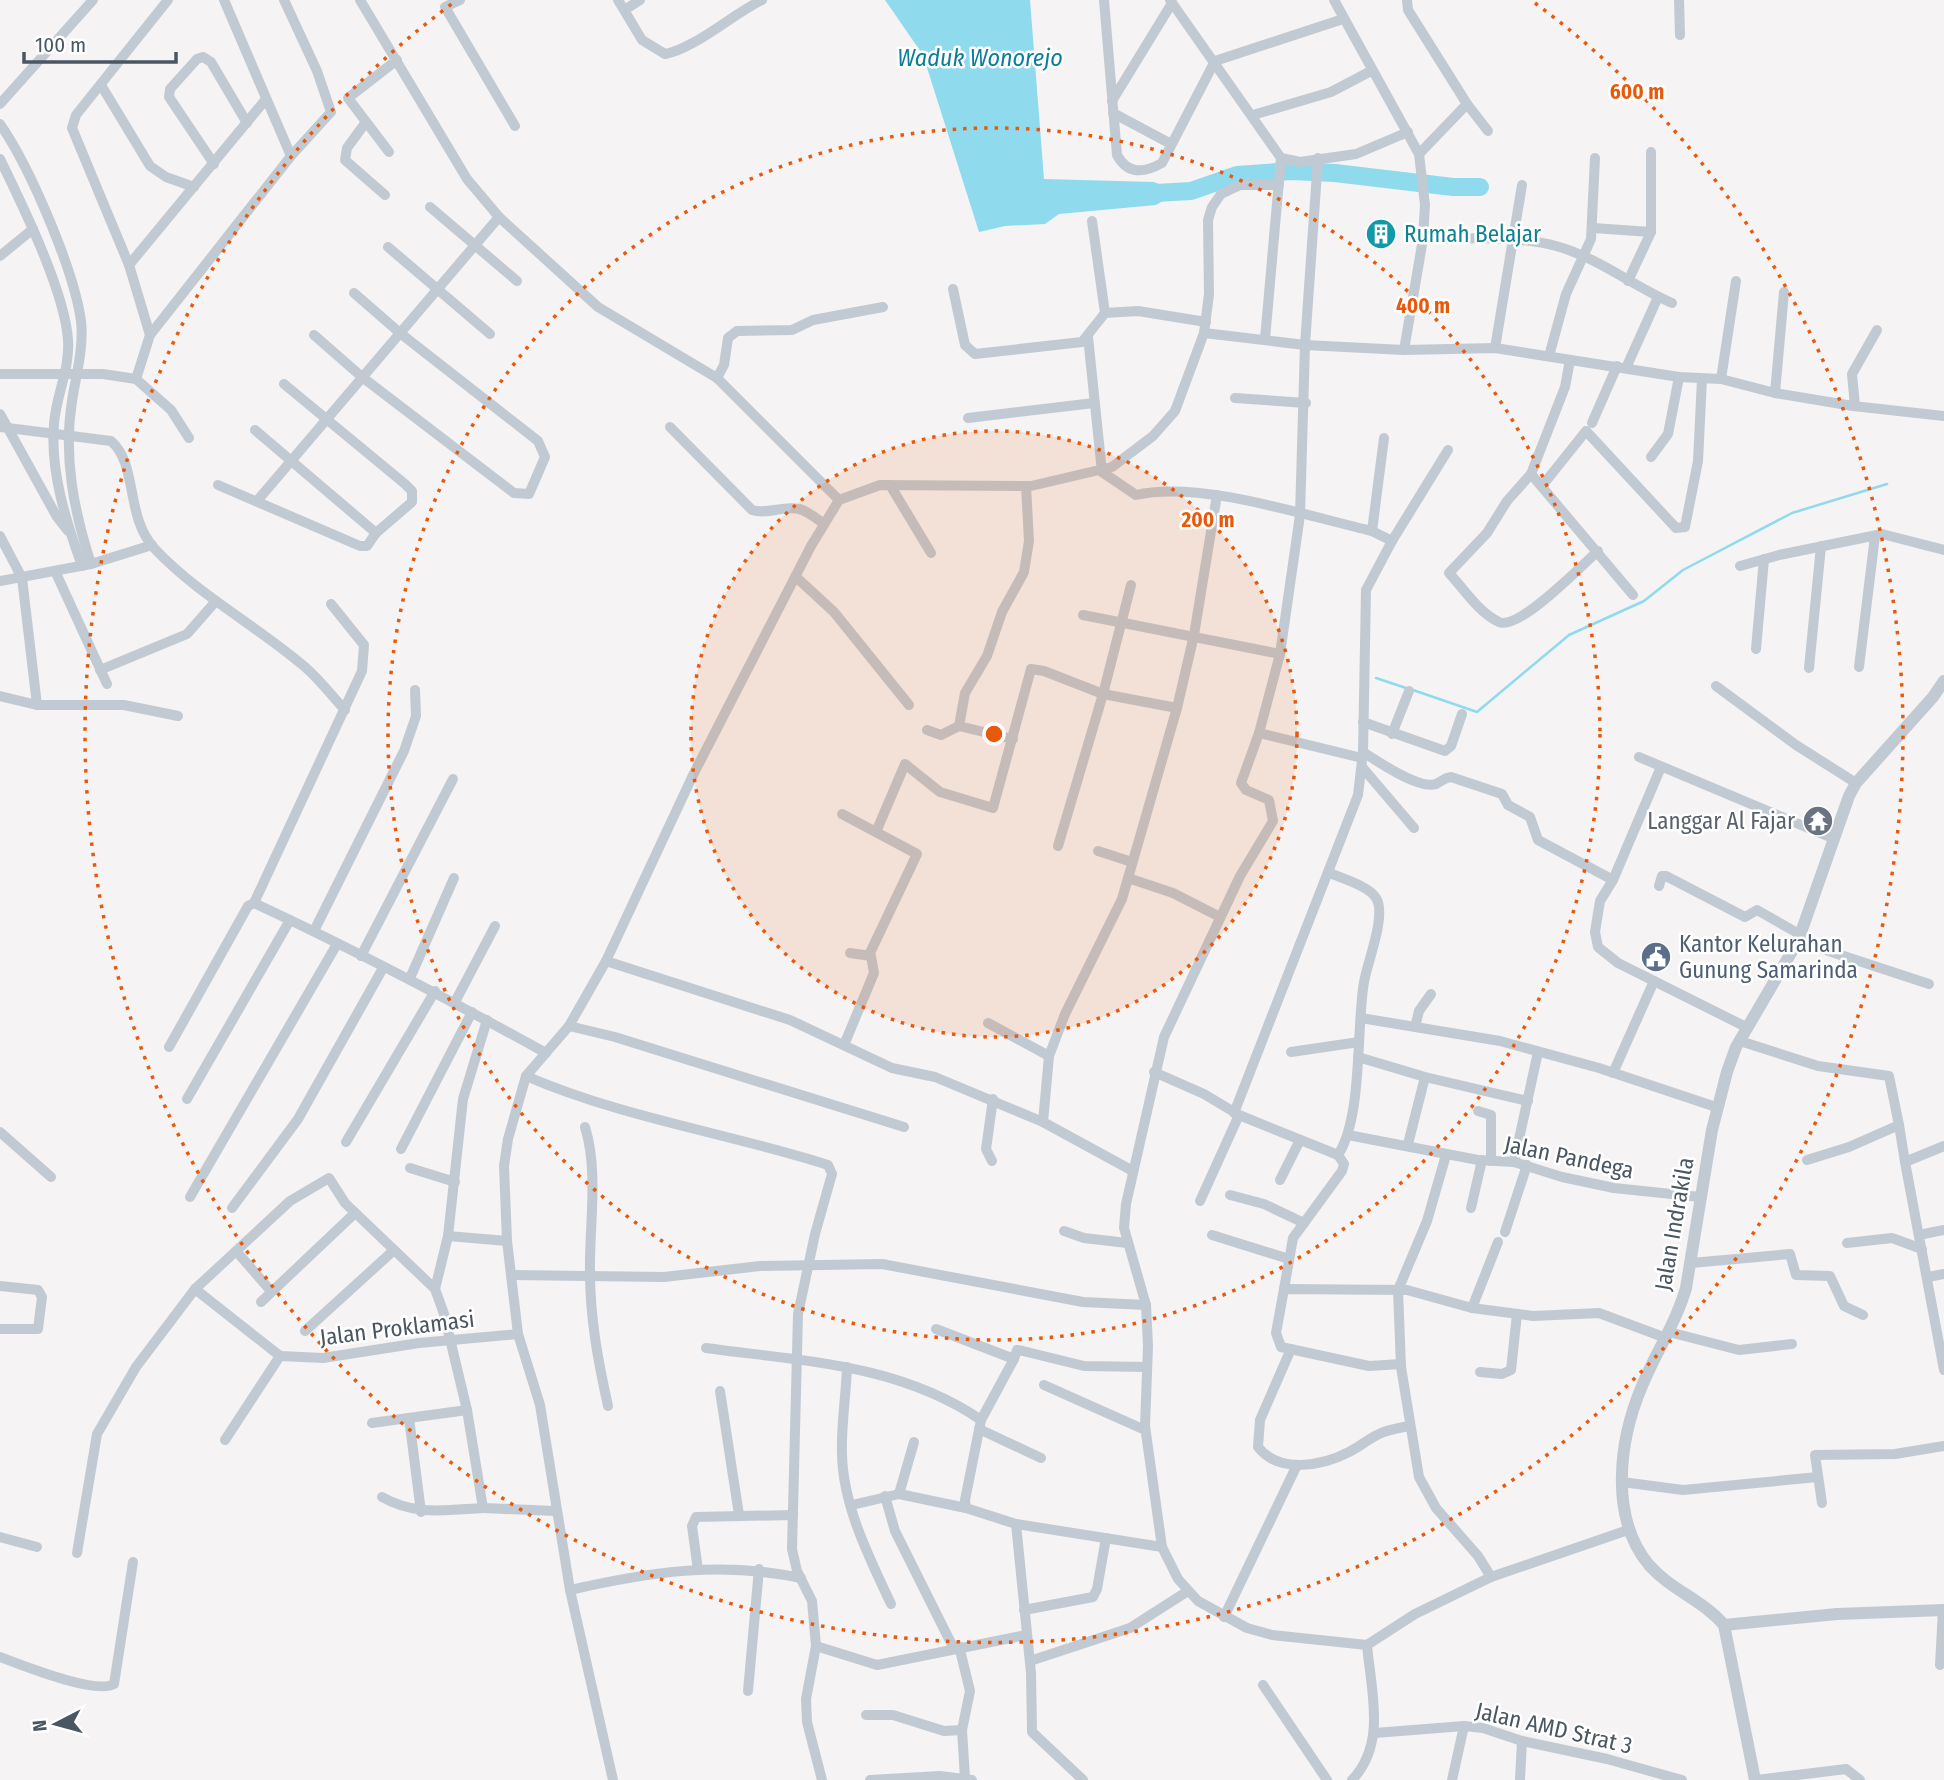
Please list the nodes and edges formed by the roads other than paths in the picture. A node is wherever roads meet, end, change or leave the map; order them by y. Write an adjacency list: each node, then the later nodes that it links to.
1 (93, 0): 24 (street)
2 (168, 0): 21 (street)
3 (224, 0): 22 (street)
4 (284, 0): 38 (street)
5 (360, 0): 18 (street)
6 (460, 0): 31 (street)
7 (618, 0): 15 (street)
8 (640, 0): 15 (street)
9 (762, 0): 15 (street)
10 (1104, 0): 23 (street)
11 (1334, 0): 16 (street)
12 (1407, 0): 25 (street)
13 (1679, 0): 17 (street)
14 (1171, 1): 19 (street); 23 (street)
15 (626, 9)
16 (1343, 19): 19 (street); 20 (street)
17 (1680, 35)
18 (397, 60): 28 (street); 49 (street)
19 (1215, 61): 27 (street); 34 (street)
20 (1371, 71): 27 (street); 33 (street)
21 (101, 85): 46 (street); 60 (street)
22 (266, 99): 29 (street); 38 (street)
23 (1112, 101): 26 (street)
24 (0, 104)
25 (1467, 104): 32 (street); 37 (street)
26 (1113, 114): 34 (street); 34 (street)
27 (1253, 115): 41 (street)
28 (366, 122): 35 (street); 47 (street)
29 (247, 123): 43 (street); 43 (street)
30 (0, 124): 86 (street)
31 (515, 126)
32 (1488, 131)
33 (1408, 132): 37 (street); 42 (street)
34 (1171, 144)
35 (389, 152)
36 (1651, 152): 53 (street)
37 (1419, 154): 54 (street)
38 (291, 156): 76 (street)
39 (1595, 158): 51 (street)
40 (0, 159): 52 (street)
41 (1280, 159): 42 (street); 44 (street)
42 (1318, 159): 80 (street)
43 (214, 164): 46 (street)
44 (1279, 183): 72 (street); 79 (street)
45 (1522, 186): 55 (street)
46 (194, 187): 60 (street)
47 (385, 195)
48 (430, 207): 57 (street)
49 (499, 217): 57 (street); 91 (street)
50 (1091, 221): 71 (street)
51 (1593, 228): 53 (street); 59 (street)
52 (33, 229): 58 (street); 86 (street)
53 (1651, 232): 62 (street)
54 (1423, 239): 55 (street); 82 (street)
55 (1511, 239): 59 (street); 81 (street)
56 (388, 247): 65 (street)
57 (474, 247): 61 (street); 65 (street)
58 (0, 256)
59 (1583, 256): 62 (street); 83 (street)
60 (130, 265): 76 (street)
61 (517, 281)
62 (1628, 281): 68 (street)
63 (1736, 281): 93 (street)
64 (953, 289): 78 (street)
65 (437, 290): 74 (street); 75 (street)
66 (1784, 292): 95 (street)
67 (354, 293): 74 (street)
68 (1658, 297): 69 (street); 85 (street)
69 (1672, 303)
70 (883, 307): 91 (street)
71 (1105, 313): 72 (street); 78 (street)
72 (1205, 328): 79 (street); 115 (street)
73 (1877, 330): 99 (street)
74 (400, 333): 88 (street); 88 (street)
75 (490, 334)
76 (150, 335): 90 (street)
77 (314, 335): 88 (street)
78 (1087, 337): 97 (street)
79 (1265, 339): 80 (street)
80 (1306, 345): 82 (street); 98 (street)
81 (1495, 348): 82 (street); 83 (street)
82 (1404, 350)
83 (1549, 356): 84 (street)
84 (1570, 360): 85 (street); 116 (street)
85 (1622, 367): 89 (street); 104 (street)
86 (73, 373): 87 (street); 90 (street); 108 (street); 109 (street)
87 (0, 374)
88 (362, 377): 103 (street)
89 (1679, 377): 92 (street); 113 (street)
90 (136, 379): 110 (street)
91 (717, 379): 122 (street)
92 (1702, 379): 93 (street); 120 (street)
93 (1721, 379): 95 (street)
94 (284, 384): 103 (street)
95 (1775, 393): 99 (street)
96 (1235, 398): 98 (street)
97 (1094, 403): 102 (street); 115 (street)
98 (1306, 403): 124 (street)
99 (1855, 406): 101 (street)
100 (0, 414): 105 (street)
101 (1944, 416)
102 (968, 418)
103 (325, 421): 114 (street); 128 (street)
104 (1592, 423)
105 (3, 427): 108 (street); 127 (street)
106 (670, 427): 125 (street)
107 (255, 430): 114 (street)
108 (54, 433): 109 (street); 127 (street)
109 (69, 435): 131 (street); 133 (street)
110 (189, 438)
111 (1384, 438): 126 (street)
112 (1448, 450): 132 (street)
113 (1651, 457)
114 (290, 462): 123 (street); 128 (street)
115 (1102, 472): 119 (street); 121 (street)
116 (1531, 474): 120 (street); 136 (street)
117 (218, 485): 123 (street)
118 (890, 485): 119 (street); 122 (street); 137 (street)
119 (1026, 486): 171 (street)
120 (1542, 486): 136 (street)
121 (1217, 495): 124 (street); 151 (street)
122 (839, 500): 125 (street)
123 (257, 501): 128 (street)
124 (1300, 515): 126 (street); 153 (street)
125 (824, 524): 142 (street)
126 (1372, 531): 132 (street)
127 (71, 533): 131 (street); 139 (street)
128 (376, 533)
129 (0, 536): 143 (street)
130 (1875, 536): 134 (street); 135 (street); 154 (street)
131 (83, 540): 139 (street)
132 (1392, 541): 170 (street)
133 (152, 545): 139 (street); 147 (street)
134 (1821, 547): 138 (street); 155 (street)
135 (1944, 550)
136 (1598, 551): 146 (street)
137 (932, 553)
138 (1764, 559): 140 (street); 152 (street)
139 (86, 565): 141 (street)
140 (1740, 566)
141 (55, 571): 143 (street); 156 (street)
142 (796, 577): 165 (street); 203 (street)
143 (22, 578): 144 (street); 164 (street)
144 (0, 581)
145 (1131, 585): 150 (street)
146 (1633, 595)
147 (216, 601): 156 (street); 167 (street)
148 (331, 604): 167 (street)
149 (1083, 615): 150 (street)
150 (1121, 624): 151 (street); 162 (street)
151 (1194, 635): 153 (street); 166 (street)
152 (1756, 649)
153 (1280, 654): 173 (street)
154 (1860, 667)
155 (1809, 668)
156 (100, 670): 158 (street)
157 (1944, 681): 180 (street, Jalan Indrakila)
158 (107, 684)
159 (1716, 686): 180 (street)
160 (415, 691): 197 (street)
161 (1409, 691): 174 (street)
162 (1103, 694): 166 (street); 175 (street); 185 (street)
163 (0, 696): 164 (street)
164 (37, 705): 169 (street)
165 (909, 705)
166 (1177, 708): 187 (street)
167 (345, 710): 193 (street)
168 (1462, 714): 174 (street)
169 (178, 716)
170 (1363, 722): 174 (street); 177 (street)
171 (959, 726): 172 (street); 175 (street)
172 (927, 730)
173 (1259, 733): 177 (street); 194 (street)
174 (1392, 734)
175 (1013, 739): 183 (street)
176 (1639, 757): 178 (street)
177 (1363, 759): 182 (street); 188 (street); 191 (street)
178 (1661, 767): 184 (street); 191 (street)
179 (453, 779): 202 (street)
180 (1856, 783): 184 (street, Jalan Indrakila)
181 (842, 814): 183 (street)
182 (1414, 828)
183 (876, 832): 201 (street)
184 (1832, 838): 198 (street, Jalan Indrakila)
185 (1058, 846)
186 (1097, 851): 187 (street)
187 (1132, 862): 190 (street)
188 (1330, 873): 212 (street); 236 (street)
189 (454, 878): 205 (street)
190 (1128, 878): 194 (street); 225 (street)
191 (1613, 880): 206 (street)
192 (1659, 886): 198 (street)
193 (254, 903): 195 (street); 221 (street)
194 (1220, 916): 227 (street)
195 (290, 920): 197 (street); 231 (street)
196 (495, 926): 210 (street)
197 (314, 931): 199 (street)
198 (1800, 938): 207 (street); 217 (street, Jalan Indrakila)
199 (337, 944): 202 (street); 262 (street)
200 (850, 953): 201 (street)
201 (869, 955): 220 (street)
202 (361, 956): 204 (street)
203 (606, 961): 215 (street); 220 (street)
204 (383, 968): 205 (street); 265 (street)
205 (410, 978): 208 (street)
206 (1654, 981): 217 (street); 228 (street)
207 (1929, 984)
208 (435, 991): 210 (street); 244 (street)
209 (1431, 993): 216 (street)
210 (455, 1002): 211 (street)
211 (472, 1012): 213 (street); 247 (street)
212 (1361, 1018): 216 (street); 219 (street)
213 (487, 1020): 224 (street); 260 (street)
214 (988, 1023): 225 (street)
215 (569, 1026): 224 (street); 240 (street)
216 (1415, 1027): 223 (street)
217 (1748, 1028): 218 (street, Jalan Indrakila)
218 (1740, 1041): 234 (street, Jalan Indrakila); 238 (street)
219 (1359, 1042): 222 (street); 226 (street)
220 (844, 1045): 232 (street)
221 (169, 1047)
222 (1291, 1052)
223 (1538, 1052): 228 (street); 233 (street)
224 (546, 1053): 229 (street)
225 (1049, 1056): 237 (street)
226 (1358, 1058): 230 (street); 242 (street)
227 (1154, 1072): 236 (street); 257 (street)
228 (1612, 1073): 234 (street)
229 (526, 1076): 275 (street); 283 (street)
230 (1424, 1077): 233 (street); 245 (street)
231 (187, 1099)
232 (993, 1099): 237 (street); 252 (street)
233 (1528, 1101): 253 (street)
234 (1716, 1107): 263 (street, Jalan Indrakila)
235 (1478, 1111): 250 (street)
236 (1237, 1114): 243 (street); 264 (street)
237 (1043, 1122): 257 (street)
238 (1899, 1125): 251 (street); 254 (street)
239 (585, 1127): 287 (street)
240 (904, 1127)
241 (0, 1132): 258 (street)
242 (1348, 1135): 245 (street, Jalan Pandega); 249 (street)
243 (1300, 1140): 249 (street); 259 (street)
244 (346, 1142)
245 (1408, 1144): 248 (street, Jalan Pandega)
246 (1944, 1146): 254 (street)
247 (401, 1149)
248 (1446, 1154): 250 (street, Jalan Pandega); 294 (street)
249 (1338, 1155): 268 (street)
250 (1486, 1160): 253 (street, Jalan Pandega); 266 (street)
251 (1807, 1160)
252 (992, 1161)
253 (1514, 1162): 255 (street, Jalan Pandega)
254 (1905, 1162): 273 (street)
255 (1527, 1165): 263 (street, Jalan Pandega); 271 (street)
256 (410, 1168): 260 (street)
257 (1132, 1170): 277 (street)
258 (51, 1177)
259 (1280, 1180)
260 (456, 1182): 274 (street)
261 (1230, 1195): 268 (street)
262 (190, 1197)
263 (1700, 1197): 284 (street, Jalan Indrakila)
264 (1200, 1201)
265 (232, 1208)
266 (1471, 1208)
267 (355, 1213): 280 (street); 281 (street); 293 (street)
268 (1304, 1223): 282 (street)
269 (1944, 1230): 273 (street)
270 (1064, 1231): 277 (street)
271 (1505, 1232)
272 (1212, 1235): 282 (street)
273 (1919, 1235): 279 (street)
274 (448, 1236): 275 (street); 291 (street)
275 (508, 1241): 286 (street)
276 (1498, 1242): 297 (street)
277 (1127, 1243): 296 (street)
278 (1847, 1243): 279 (street)
279 (1922, 1249): 288 (street)
280 (393, 1251): 291 (street); 302 (street)
281 (236, 1252): 290 (street); 293 (street)
282 (1289, 1259): 292 (street)
283 (810, 1263): 287 (street); 296 (street); 310 (street)
284 (1691, 1264): 299 (street); 304 (street, Jalan Indrakila)
285 (1944, 1274): 288 (street)
286 (511, 1275): 287 (street); 303 (street)
287 (590, 1275): 319 (street)
288 (1928, 1277): 315 (street)
289 (0, 1286): 300 (street)
290 (195, 1289): 309 (street); 350 (street)
291 (435, 1289): 305 (street)
292 (1284, 1289): 294 (street); 308 (street)
293 (270, 1290): 295 (street)
294 (1398, 1290): 297 (street); 312 (street)
295 (261, 1302)
296 (1146, 1305): 314 (street)
297 (1472, 1308): 298 (street)
298 (1517, 1314): 304 (street); 316 (street)
299 (1863, 1315)
300 (0, 1329)
301 (936, 1329): 311 (street)
302 (305, 1331)
303 (518, 1334): 305 (street, Jalan Proklamasi); 340 (street)
304 (1668, 1335): 306 (street); 332 (street, Jalan Indrakila)
305 (451, 1340): 309 (street, Jalan Proklamasi); 320 (street)
306 (1792, 1344)
307 (706, 1348): 310 (street)
308 (1292, 1349): 312 (street); 330 (street)
309 (280, 1356): 326 (street)
310 (799, 1359): 313 (street); 343 (street)
311 (1014, 1359): 314 (street); 323 (street)
312 (1401, 1364): 324 (street)
313 (847, 1367): 323 (street); 337 (street)
314 (1147, 1367): 325 (street)
315 (1944, 1367)
316 (1480, 1372)
317 (1044, 1385): 325 (street)
318 (720, 1391): 342 (street)
319 (608, 1406)
320 (467, 1410): 321 (street); 338 (street)
321 (409, 1418): 322 (street); 341 (street)
322 (372, 1423)
323 (980, 1425): 329 (street); 339 (street)
324 (1409, 1426): 330 (street); 354 (street)
325 (1145, 1430): 349 (street)
326 (226, 1440)
327 (914, 1442): 333 (street)
328 (1944, 1446): 331 (street)
329 (1041, 1458)
330 (1297, 1465): 361 (street)
331 (1818, 1477): 332 (street); 336 (street)
332 (1622, 1482): 345 (street, Jalan Indrakila)
333 (899, 1494): 334 (street); 339 (street)
334 (885, 1496): 337 (street); 366 (street)
335 (382, 1497): 341 (street)
336 (1822, 1503)
337 (852, 1505): 358 (street)
338 (483, 1508): 340 (street); 341 (street)
339 (966, 1508): 344 (street)
340 (555, 1511): 356 (street)
341 (421, 1512)
342 (739, 1515): 343 (street); 353 (street)
343 (793, 1515): 355 (street)
344 (1016, 1524): 347 (street); 359 (street)
345 (1628, 1530): 354 (street); 362 (street, Jalan Indrakila)
346 (0, 1537): 348 (street)
347 (1105, 1538): 349 (street); 359 (street)
348 (37, 1547)
349 (1162, 1547): 357 (street)
350 (77, 1553)
351 (133, 1562): 367 (street)
352 (759, 1569): 353 (street); 355 (street); 371 (street)
353 (698, 1570): 356 (street)
354 (1491, 1577): 364 (street)
355 (801, 1578): 365 (street)
356 (570, 1590): 379 (street)
357 (1188, 1591): 361 (street); 368 (street)
358 (891, 1604)
359 (1024, 1610): 363 (street)
360 (1943, 1610): 362 (street); 369 (street)
361 (1224, 1617): 364 (street)
362 (1724, 1625): 388 (street)
363 (1026, 1635): 366 (street); 368 (street)
364 (1367, 1645): 375 (street)
365 (816, 1646): 366 (street); 380 (street)
366 (956, 1646): 374 (street)
367 (0, 1657)
368 (1030, 1661): 382 (street)
369 (1940, 1665)
370 (1263, 1685): 383 (street)
371 (748, 1691)
372 (866, 1715): 374 (street)
373 (1464, 1726): 375 (street, Jalan AMD Strat 3); 376 (street, Jalan AMD Strat 3); 385 (street)
374 (962, 1730): 378 (street)
375 (1375, 1733): 384 (street)
376 (1522, 1741): 386 (street); 387 (street, Jalan AMD Strat 3)
377 (940, 1778): 378 (street); 381 (street)
378 (969, 1779)
379 (613, 1780)
380 (822, 1780)
381 (870, 1780)
382 (1083, 1780)
383 (1327, 1780)
384 (1352, 1780)
385 (1452, 1780)
386 (1520, 1780)
387 (1682, 1780)
388 (1756, 1780): 389 (street)
389 (1860, 1780)

